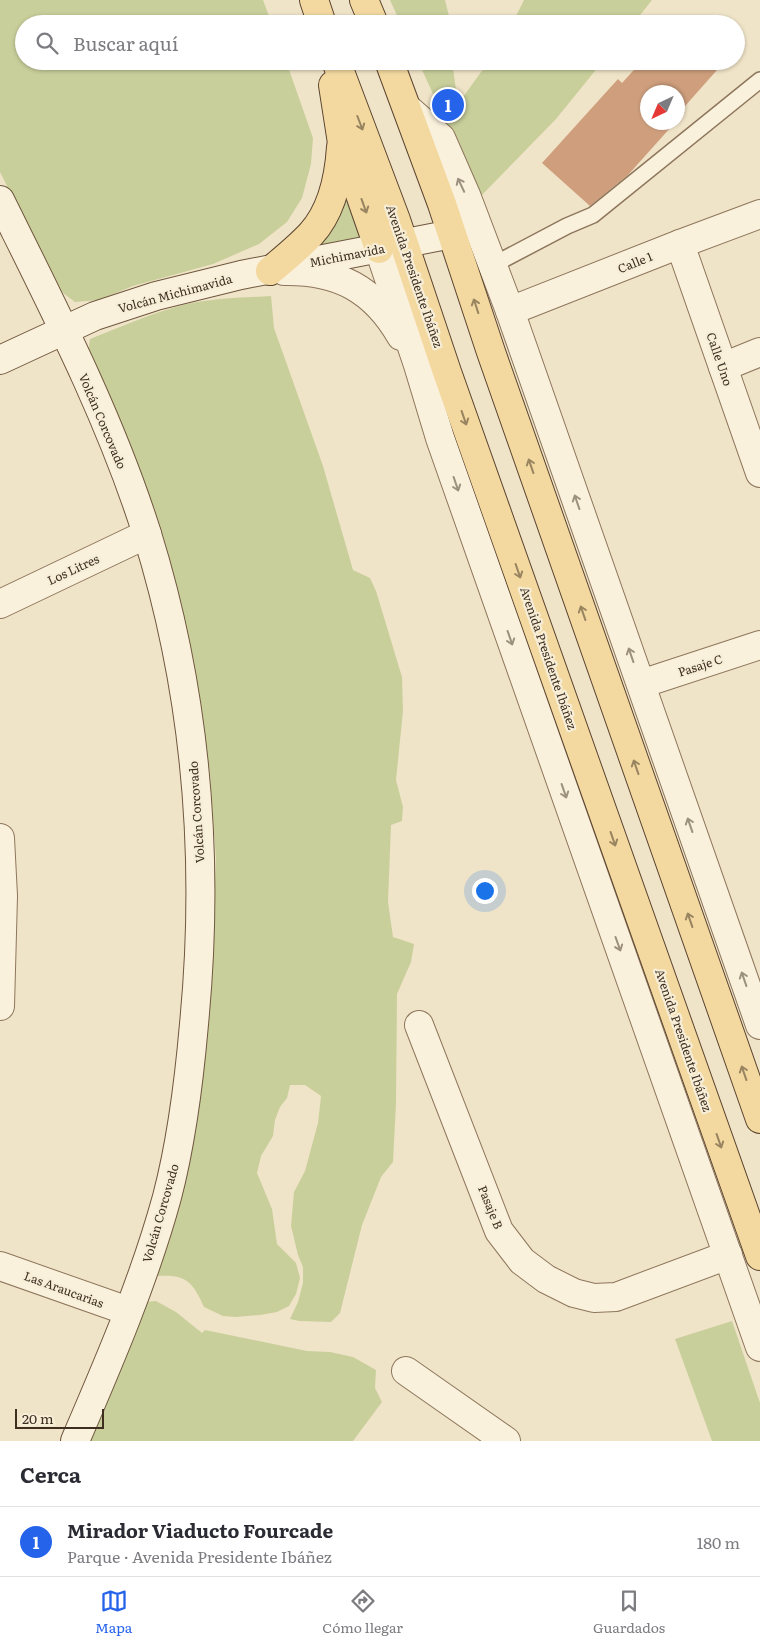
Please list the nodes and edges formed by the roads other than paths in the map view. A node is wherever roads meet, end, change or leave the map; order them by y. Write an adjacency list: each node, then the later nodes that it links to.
1 (364, 0): 2 (main road)
2 (370, 15)
3 (330, 70): 8 (main road)
4 (339, 70): 13 (main road, Avenida Presidente Ibáñez, one-way to 13)
5 (393, 70): 7 (main road)
6 (760, 80): 14 (lane)
7 (408, 109): 11 (main road); 14 (street, one-way to 7)
8 (342, 143): 13 (main road, one-way to 13); 15 (main road)
9 (0, 200): 17 (street, Volcán Corcovado)
10 (760, 214): 12 (street, Calle 1)
11 (452, 234): 13 (street, Michimavida); 31 (main road, one-way to 11)
12 (680, 244): 16 (street, Calle 1); 21 (street, Calle Uno)
13 (392, 246): 15 (street, Michimavida); 20 (street, Avenida Presidente Ibáñez); 33 (main road, Avenida Presidente Ibáñez, one-way to 33)
14 (493, 265): 16 (street)
15 (270, 271): 17 (street, Volcán Michimavida); 20 (street, Avenida Presidente Ibáñez)
16 (510, 311): 26 (street, one-way to 16)
17 (63, 330): 19 (street, Volcán Michimavida); 23 (street, Volcán Corcovado)
18 (760, 352): 21 (street)
19 (0, 360)
20 (418, 364): 32 (street, Avenida Presidente Ibáñez, one-way to 32)
21 (723, 367): 22 (street, Calle Uno)
22 (760, 473)
23 (147, 534): 24 (street, Los Litres); 35 (street, Volcán Corcovado)
24 (0, 604)
25 (760, 645): 26 (street, Pasaje C)
26 (641, 684): 29 (street, one-way to 26)
27 (0, 838): 28 (street)
28 (0, 1006)
29 (760, 1024)
30 (418, 1025): 32 (street, Pasaje B)
31 (758, 1112)
32 (728, 1255): 36 (street, Avenida Presidente Ibáñez)
33 (760, 1256)
34 (0, 1266): 35 (street, Las Araucarias)
35 (128, 1311): 38 (street, Volcán Corcovado)
36 (760, 1347)
37 (406, 1371): 39 (street)
38 (75, 1441)
39 (506, 1441)

